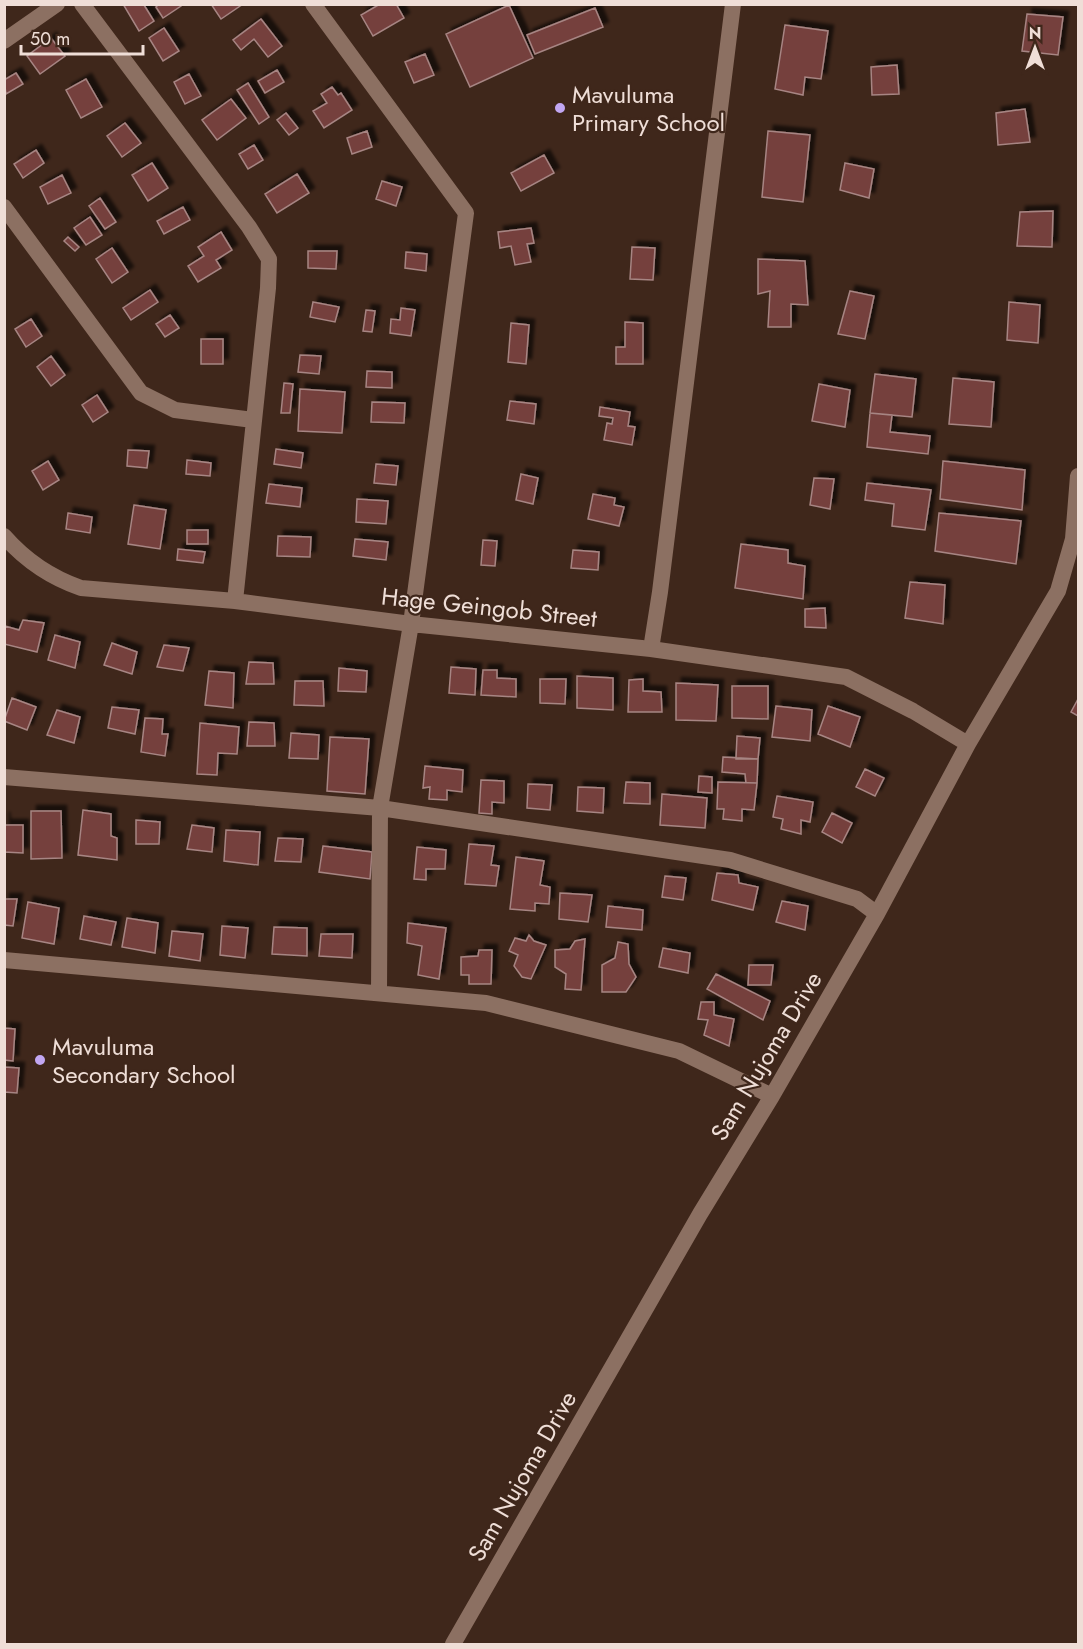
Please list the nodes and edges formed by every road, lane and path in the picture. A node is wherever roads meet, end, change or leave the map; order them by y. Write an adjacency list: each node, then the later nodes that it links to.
1 (57, 4): 5 (street)
2 (82, 4): 7 (street)
3 (314, 4): 12 (street)
4 (733, 4): 13 (street)
5 (4, 41)
6 (4, 207): 7 (street)
7 (253, 420): 11 (street)
8 (1078, 476): 10 (street, Sam Nujoma Drive)
9 (4, 536): 11 (street, Hage Geingob Street)
10 (1076, 540): 14 (street, Sam Nujoma Drive)
11 (235, 601): 12 (street, Hage Geingob Street)
12 (411, 624): 13 (street, Hage Geingob Street); 16 (street)
13 (651, 649): 14 (street, Hage Geingob Street)
14 (968, 744): 17 (street, Sam Nujoma Drive)
15 (4, 777): 16 (street)
16 (380, 808): 17 (street); 19 (street)
17 (878, 914): 20 (street, Sam Nujoma Drive)
18 (4, 960): 19 (street)
19 (379, 993): 20 (street)
20 (772, 1096): 21 (street, Sam Nujoma Drive)
21 (453, 1644)

